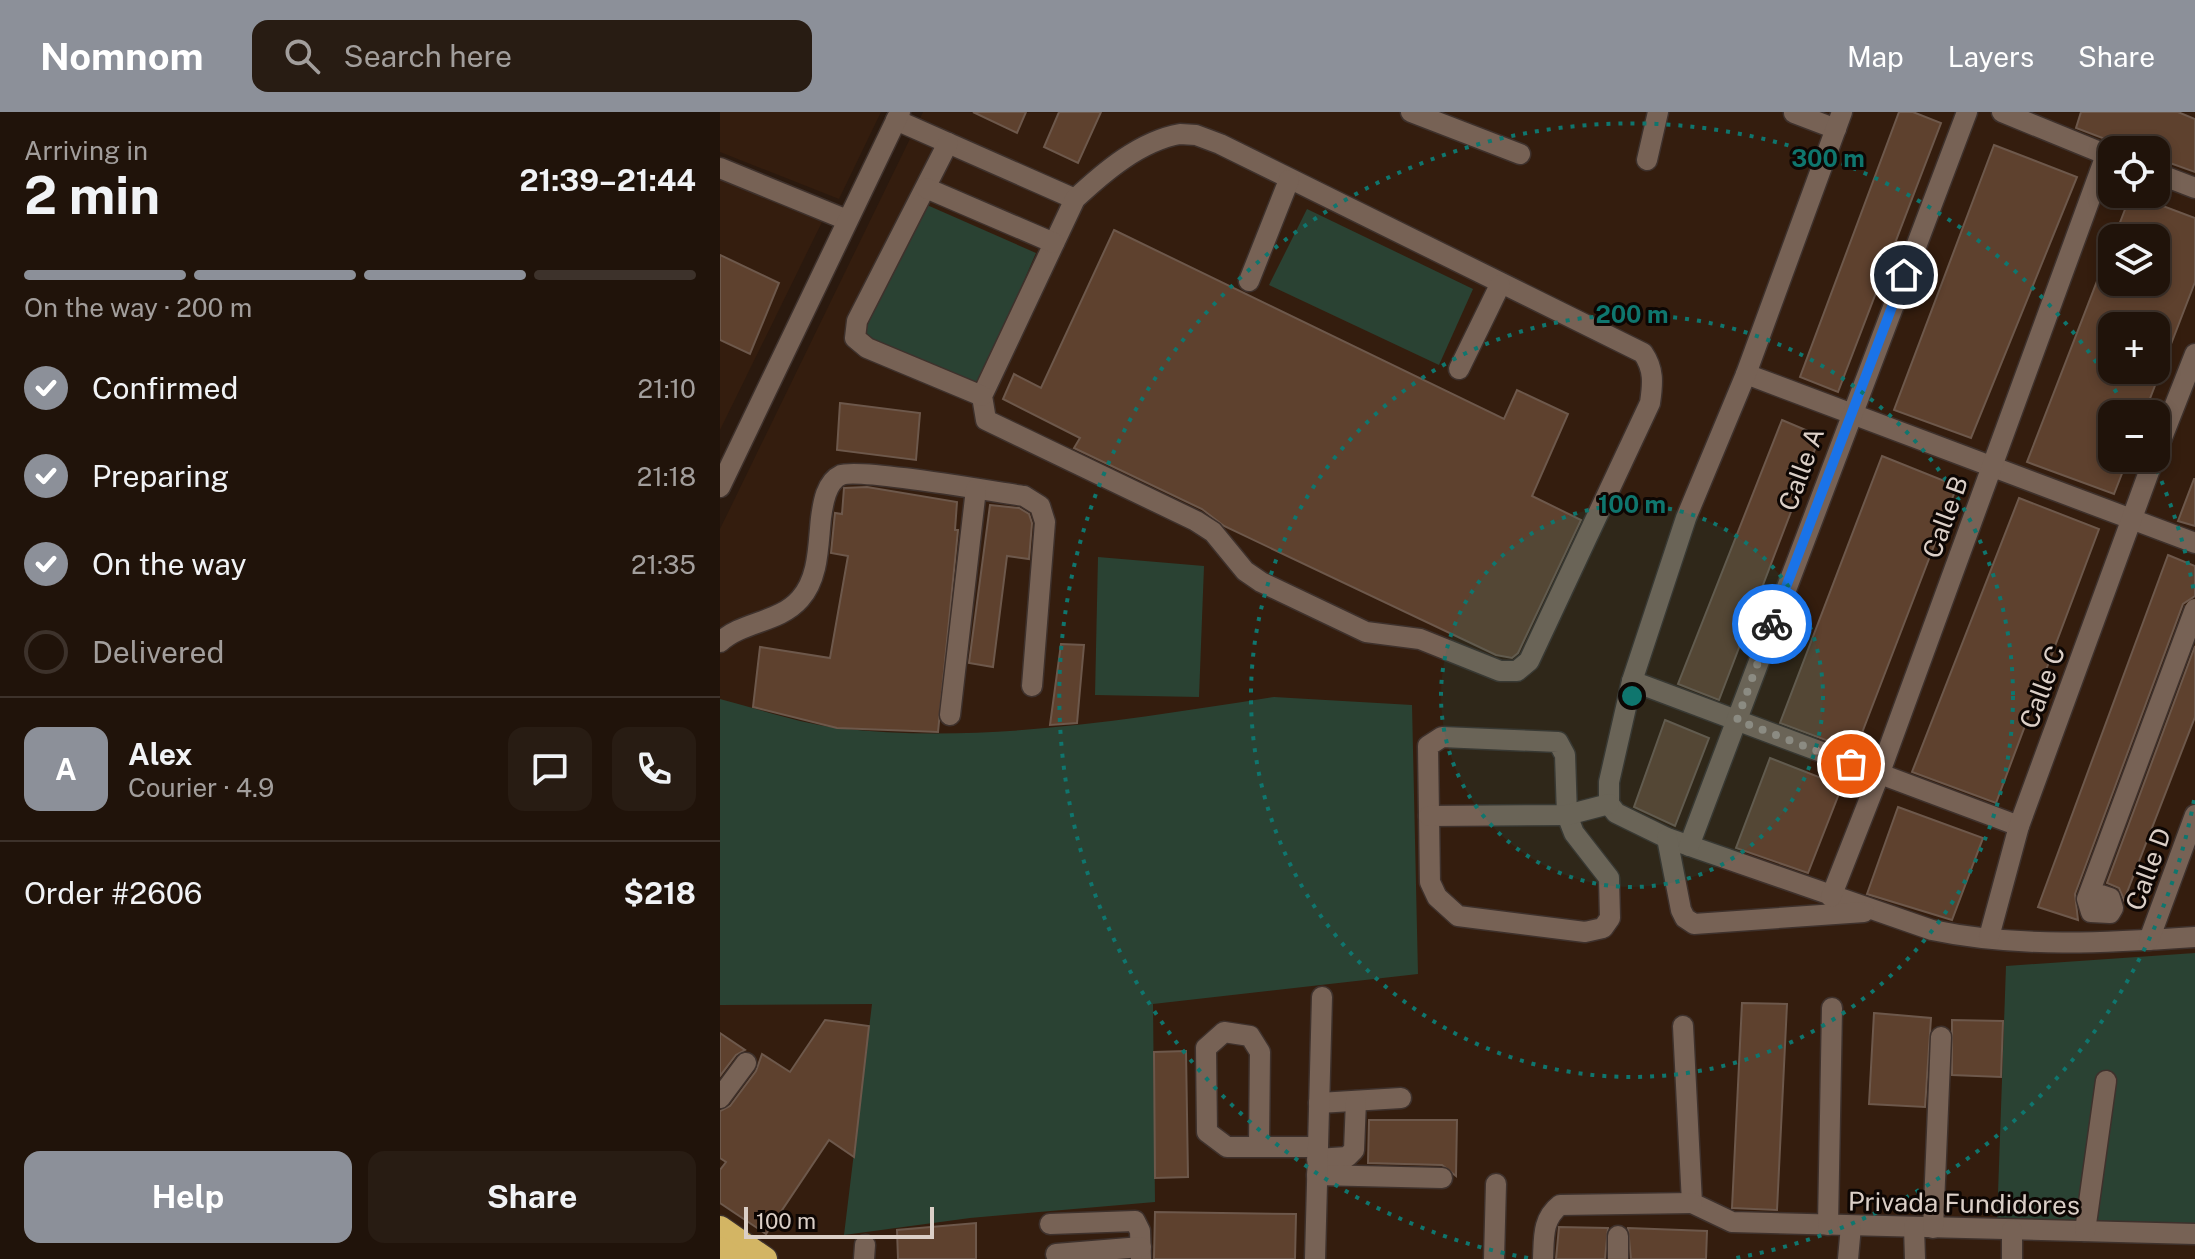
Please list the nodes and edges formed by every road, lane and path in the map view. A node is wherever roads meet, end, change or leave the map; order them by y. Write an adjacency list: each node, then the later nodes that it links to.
1 (1411, 112): 11 (street)
2 (1658, 112): 12 (street)
3 (1967, 112): 28 (street, Calle A)
4 (2002, 112): 7 (street)
5 (1794, 113): 8 (street)
6 (898, 116): 9 (street); 20 (street)
7 (2034, 118): 10 (street)
8 (1839, 121): 26 (street)
9 (948, 143): 17 (street); 19 (street)
10 (2098, 150)
11 (1520, 154)
12 (1647, 160)
13 (720, 168): 20 (street)
14 (2170, 178): 18 (street)
15 (1289, 180): 19 (street); 22 (street); 23 (street)
16 (2098, 185): 31 (street, Calle B)
17 (926, 188): 21 (street); 27 (street)
18 (2195, 188)
19 (1075, 199): 21 (street)
20 (847, 220): 30 (street)
21 (1054, 243): 27 (street)
22 (1249, 281)
23 (1500, 285): 25 (street); 27 (street)
24 (2195, 354): 29 (street, Calle C)
25 (1459, 369)
26 (1746, 374): 28 (street); 39 (street)
27 (982, 396)
28 (1851, 411): 31 (street); 42 (street, Calle A)
29 (2170, 418)
30 (728, 447): 33 (street)
31 (1991, 467): 35 (street); 43 (street, Calle B)
32 (2149, 472): 35 (street, Calle C)
33 (720, 487)
34 (976, 489): 38 (street); 40 (street); 41 (street)
35 (2131, 517): 36 (street); 48 (street, Calle C)
36 (2195, 543)
37 (2195, 609): 56 (street, bridge)
38 (720, 642)
39 (1632, 681): 42 (street); 44 (street)
40 (1032, 686)
41 (950, 715)
42 (1737, 720): 43 (street); 50 (street, Calle A)
43 (1879, 775): 48 (street); 51 (street, Calle B)
44 (1609, 804): 45 (street); 49 (street)
45 (1567, 815): 47 (street); 47 (street); 47 (street)
46 (2195, 815): 55 (street, Calle D)
47 (1429, 816)
48 (2019, 826): 53 (street, Calle C)
49 (1667, 838): 50 (street); 52 (street)
50 (1689, 846): 51 (street)
51 (1831, 897): 52 (street)
52 (1875, 911): 53 (street)
53 (1989, 937): 56 (street)
54 (2195, 937): 55 (street)
55 (2149, 940): 56 (street)
56 (2083, 943)
57 (1322, 997): 66 (street)
58 (1832, 1008): 73 (street)
59 (1683, 1026): 71 (street)
60 (1941, 1037): 75 (street)
61 (746, 1063): 63 (street)
62 (2106, 1081): 78 (street)
63 (720, 1098)
64 (1401, 1098): 65 (street)
65 (1356, 1101): 66 (street); 68 (street)
66 (1319, 1103): 68 (street)
67 (1259, 1145): 67 (street); 68 (street)
68 (1317, 1160): 69 (street); 86 (street)
69 (1442, 1178)
70 (1496, 1184): 87 (street)
71 (1692, 1203): 73 (street, Privada Fundidores); 88 (street)
72 (1050, 1224): 82 (street)
73 (1828, 1225): 74 (street, Privada Fundidores)
74 (1851, 1226): 75 (street, Privada Fundidores); 90 (street)
75 (1924, 1227): 77 (street, Privada Fundidores); 91 (street)
76 (720, 1228): 85 (highway)
77 (2012, 1230): 78 (street, Privada Fundidores); 92 (street)
78 (2085, 1231): 79 (street, Privada Fundidores)
79 (2195, 1234)
80 (1618, 1236): 89 (street)
81 (720, 1249): 84 (highway)
82 (1141, 1253): 83 (street)
83 (1056, 1254)
84 (735, 1259)
85 (765, 1259)
86 (1315, 1259)
87 (1494, 1259)
88 (1543, 1259)
89 (1618, 1259)
90 (1848, 1259)
91 (1915, 1259)
92 (2012, 1259)

